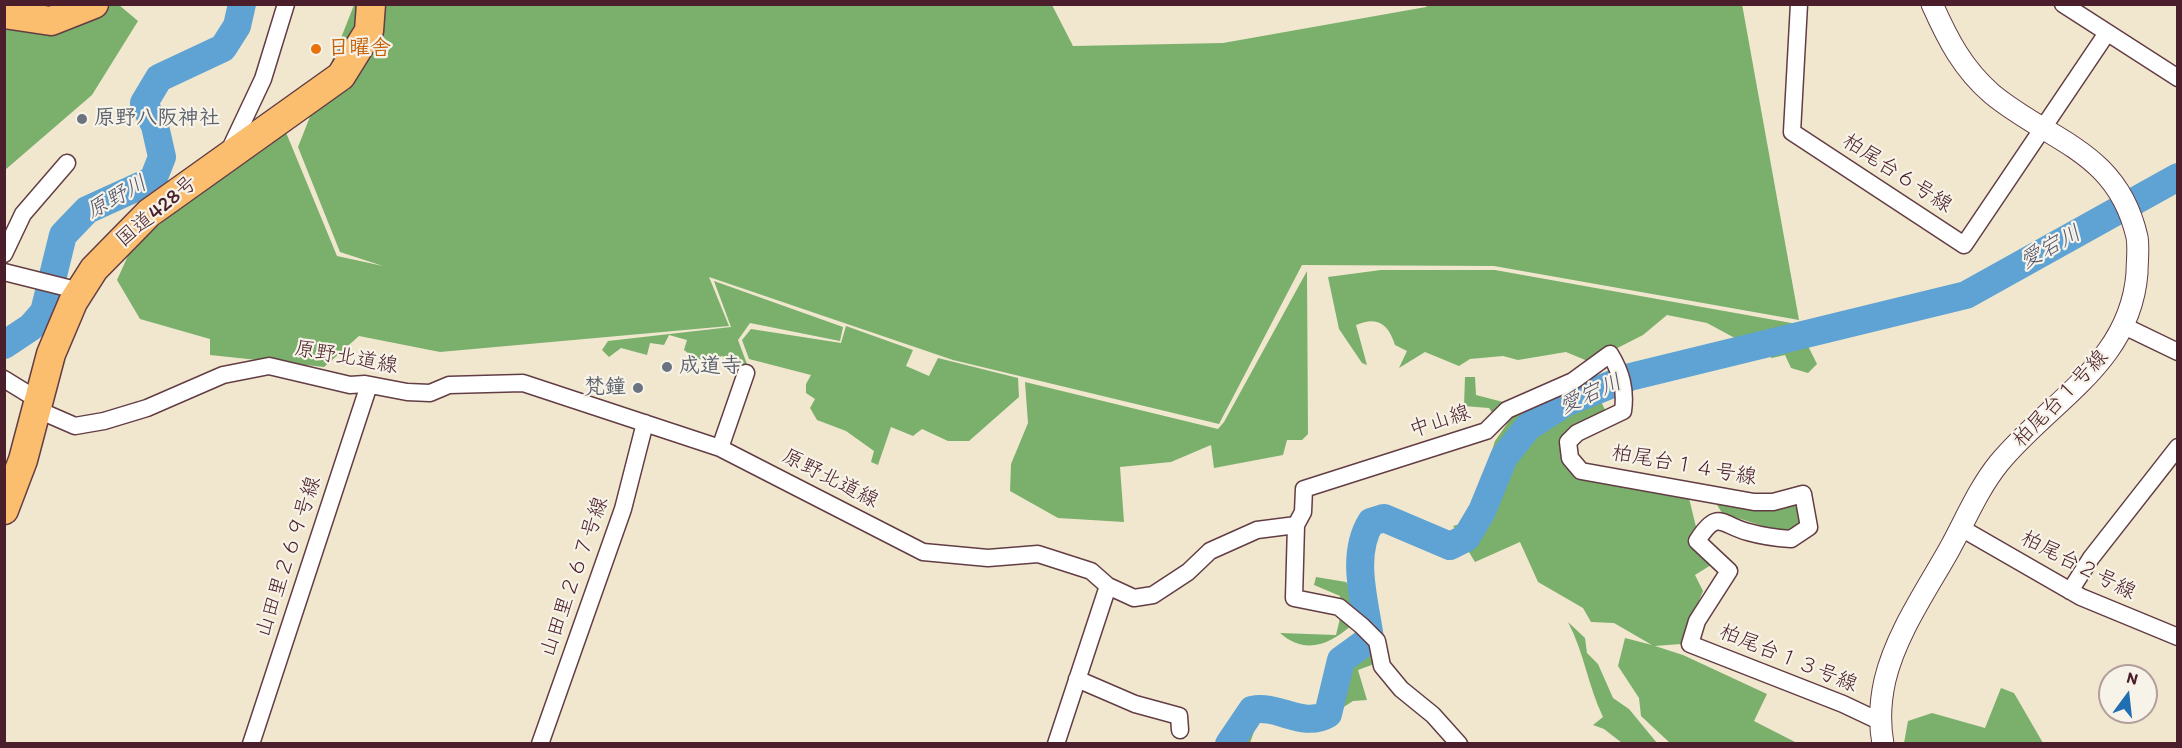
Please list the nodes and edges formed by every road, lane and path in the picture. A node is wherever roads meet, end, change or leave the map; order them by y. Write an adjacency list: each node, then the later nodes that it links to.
1 (94, 4): 7 (highway)
2 (286, 4): 11 (street)
3 (370, 4): 11 (highway, 国道428号)
4 (1799, 4): 10 (street, 柏尾台６号線)
5 (1932, 4): 10 (street, 柏尾台１号線)
6 (2064, 4): 8 (street)
7 (4, 14)
8 (2107, 33): 9 (street); 10 (street)
9 (2178, 78)
10 (2044, 127): 16 (street, 柏尾台１号線)
11 (224, 159): 15 (highway, 国道428号)
12 (67, 163): 13 (street)
13 (4, 254)
14 (4, 272): 15 (street)
15 (80, 291): 22 (highway, 国道428号)
16 (2124, 326): 17 (street); 28 (street, 柏尾台１号線)
17 (2178, 352)
18 (1614, 361): 27 (street, 中山線); 29 (street, 柏尾台１４号線)
19 (746, 373): 25 (street)
20 (4, 379): 22 (street, 原野北道線)
21 (369, 385): 22 (street, 原野北道線); 23 (street, 原野北道線); 36 (street, 山田里２６９号線)
22 (37, 404): 26 (highway, 国道428号)
23 (645, 423): 25 (street, 原野北道線); 37 (street, 山田里２６７号線)
24 (2178, 447): 31 (street)
25 (720, 448): 30 (street, 原野北道線)
26 (4, 510)
27 (1296, 525): 30 (street, 原野北道線); 39 (street)
28 (1961, 528): 31 (street, 柏尾台２号線); 34 (street, 柏尾台１号線)
29 (1729, 571): 34 (street, 柏尾台１３号線)
30 (1108, 586): 33 (street)
31 (2070, 591): 32 (street, 柏尾台２号線)
32 (2178, 637)
33 (1077, 679): 35 (street); 38 (street)
34 (1879, 721): 40 (street, 柏尾台１号線)
35 (1180, 730)
36 (251, 744)
37 (540, 744)
38 (1056, 744)
39 (1459, 744)
40 (1883, 744)

